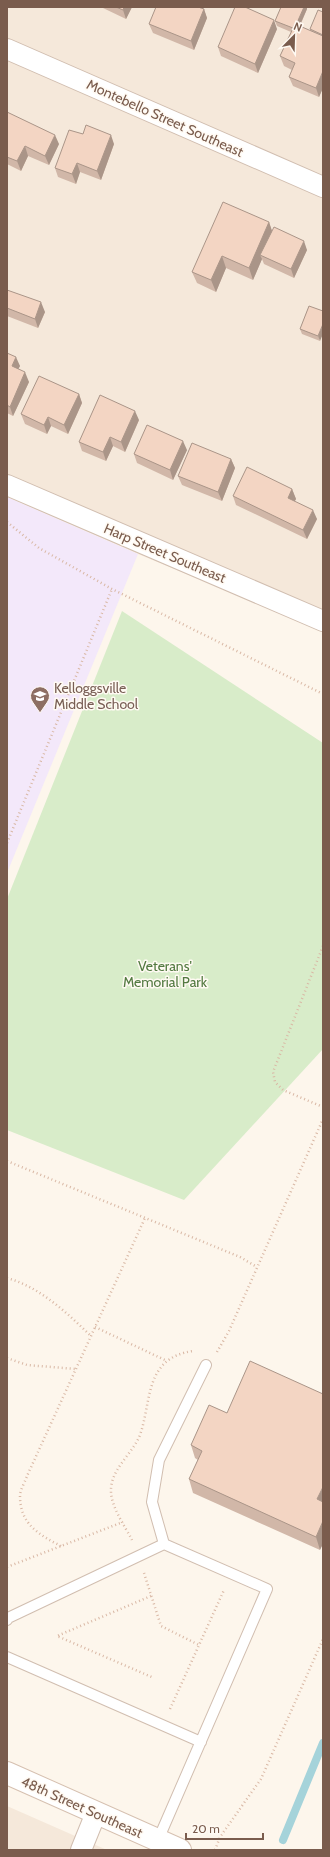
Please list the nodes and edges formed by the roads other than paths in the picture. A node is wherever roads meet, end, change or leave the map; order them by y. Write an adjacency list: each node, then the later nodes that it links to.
1 (7, 49): 2 (street, Montebello Street Southeast)
2 (323, 187)
3 (7, 485): 4 (street, Harp Street Southeast)
4 (323, 621)
5 (206, 1365): 6 (lane)
6 (164, 1544): 7 (lane); 9 (lane)
7 (7, 1620)
8 (7, 1657): 9 (lane)
9 (200, 1742): 12 (lane)
10 (7, 1773): 11 (street, 48th Street Southeast)
11 (96, 1812): 12 (street, 48th Street Southeast); 13 (street)
12 (158, 1840): 14 (street, 48th Street Southeast)
13 (81, 1850)
14 (180, 1850)

